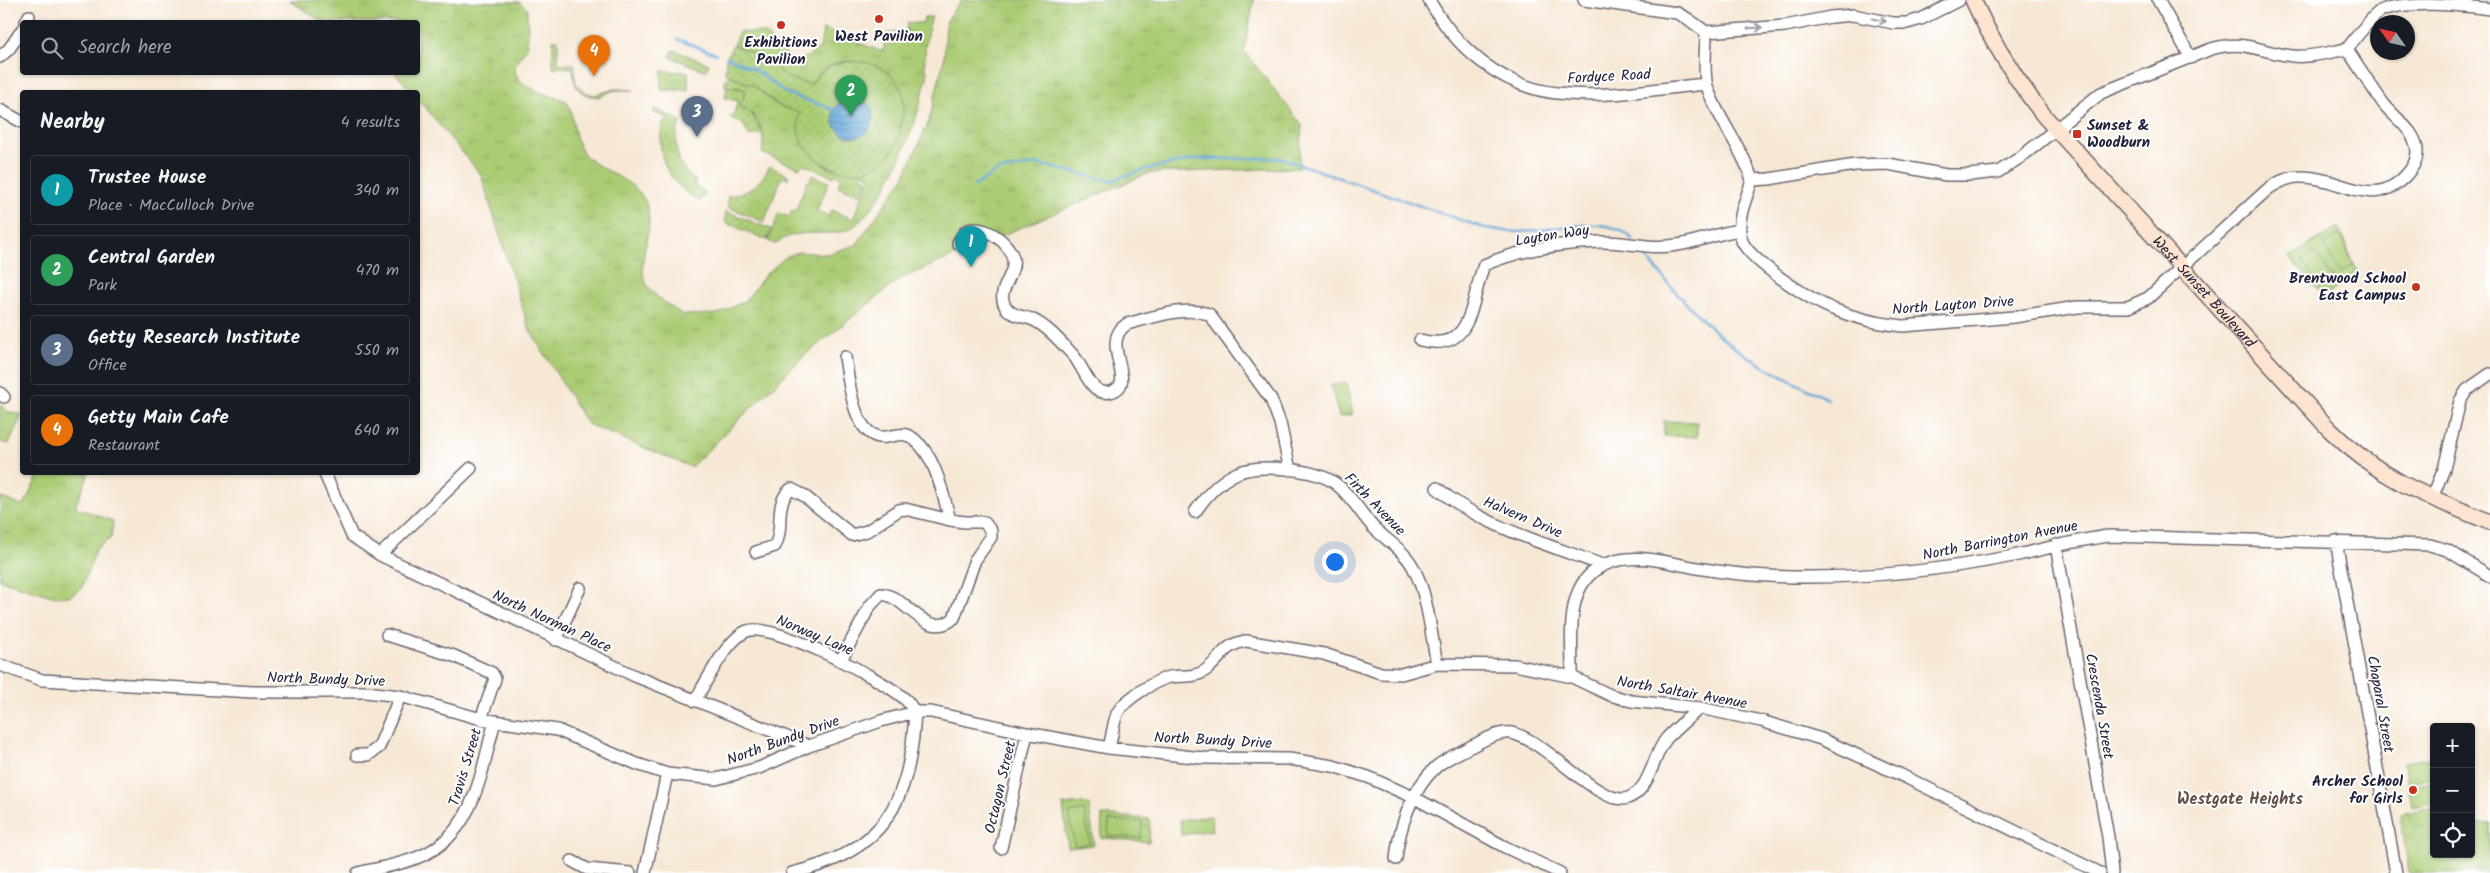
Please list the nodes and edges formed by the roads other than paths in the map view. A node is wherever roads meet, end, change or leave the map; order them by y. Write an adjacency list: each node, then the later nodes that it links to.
1 (1429, 0): 12 (street, Fordyce Road)
2 (1584, 0): 7 (street)
3 (1959, 0): 7 (street, one-way to 3)
4 (1973, 0): 15 (main road, West Sunset Boulevard)
5 (2158, 0): 11 (street)
6 (2490, 9): 9 (street)
7 (1706, 32): 12 (street)
8 (20, 33): 10 (street)
9 (2347, 49): 11 (street); 19 (street, North Layton Drive)
10 (0, 57)
11 (2191, 58): 15 (street)
12 (1706, 84): 16 (street)
13 (0, 110): 14 (street)
14 (20, 121)
15 (2055, 129): 16 (street); 19 (main road, West Sunset Boulevard)
16 (1752, 180): 17 (street, North Layton Drive)
17 (1740, 230): 19 (street, North Layton Drive); 20 (street, Layton Way)
18 (958, 243): 24 (street)
19 (2181, 268): 27 (main road, West Sunset Boulevard)
20 (1420, 340)
21 (845, 357): 29 (street)
22 (2490, 374): 27 (street)
23 (471, 468): 34 (street)
24 (1290, 470): 28 (street, Firth Avenue); 41 (street, Firth Avenue)
25 (325, 475): 34 (street, North Norman Place)
26 (1437, 488): 35 (street, Halvern Drive)
27 (2432, 498): 30 (main road, West Sunset Boulevard)
28 (1195, 512)
29 (950, 520): 33 (street); 40 (street)
30 (2490, 522)
31 (2336, 541): 32 (street, North Barrington Avenue); 36 (street, North Barrington Avenue); 66 (street, Chaparal Street)
32 (2056, 545): 35 (street, North Barrington Avenue); 65 (street, Crescenda Street)
33 (756, 552)
34 (380, 555): 39 (street, North Norman Place)
35 (1602, 565): 43 (street)
36 (2490, 576)
37 (580, 588): 39 (street)
38 (387, 635): 48 (street, Travis Street)
39 (556, 640): 45 (street, North Norman Place)
40 (841, 660): 45 (street, Norway Lane); 47 (street, Norway Lane)
41 (1437, 664): 43 (street, North Saltair Avenue); 52 (street, North Saltair Avenue)
42 (0, 666): 44 (street, North Bundy Drive)
43 (1572, 678): 46 (street, North Saltair Avenue)
44 (400, 696): 48 (street, North Bundy Drive); 53 (street)
45 (695, 701): 51 (street, North Norman Place)
46 (1700, 708): 55 (street); 64 (street, North Saltair Avenue)
47 (915, 712): 50 (street, North Bundy Drive); 51 (street, North Bundy Drive); 62 (street)
48 (481, 719): 49 (street, North Bundy Drive)
49 (495, 721): 54 (street, North Bundy Drive); 59 (street, Travis Street)
50 (1027, 734): 52 (street, North Bundy Drive); 56 (street, Octagon Street)
51 (809, 746): 54 (street, North Bundy Drive)
52 (1109, 748): 55 (street, North Bundy Drive)
53 (357, 755)
54 (667, 774): 61 (street)
55 (1415, 798): 57 (street); 63 (street, North Bundy Drive)
56 (1001, 848)
57 (1396, 859)
58 (572, 861): 60 (street)
59 (358, 873)
60 (630, 873)
61 (645, 873)
62 (792, 873)
63 (1560, 873)
64 (2100, 873)
65 (2112, 873)
66 (2396, 873)

